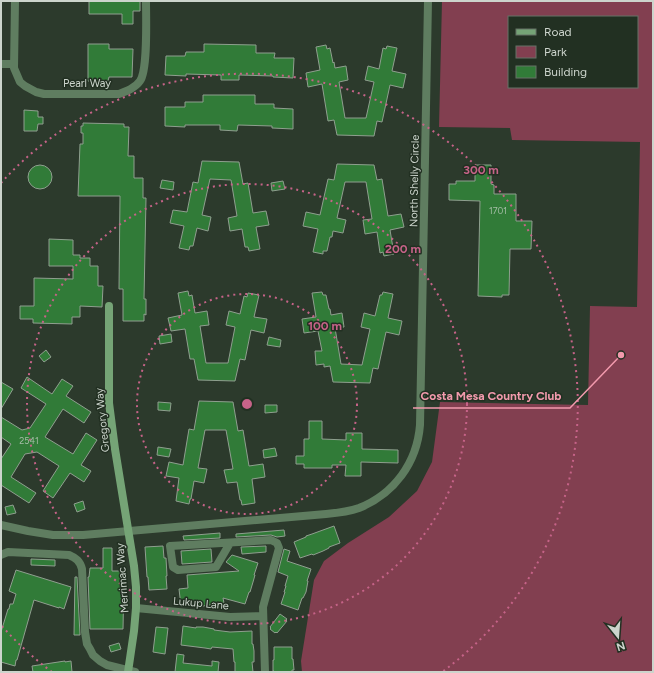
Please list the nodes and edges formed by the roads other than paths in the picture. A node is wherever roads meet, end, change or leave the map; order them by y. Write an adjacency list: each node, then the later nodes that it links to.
1 (15, 1): 5 (street)
2 (146, 1): 5 (street, Pearl Way)
3 (428, 1): 8 (street, North Shelly Circle)
4 (1, 64): 5 (street)
5 (14, 64)
6 (109, 306): 8 (street, Gregory Way)
7 (1, 525): 8 (street, North Shelly Circle)
8 (129, 531): 11 (street, Merrimac Way)
9 (230, 543): 9 (street); 12 (street)
10 (1, 555): 13 (street)
11 (136, 608): 12 (street, Lukup Lane); 13 (street, Merrimac Way)
12 (263, 616): 14 (street)
13 (130, 672)
14 (265, 672)

